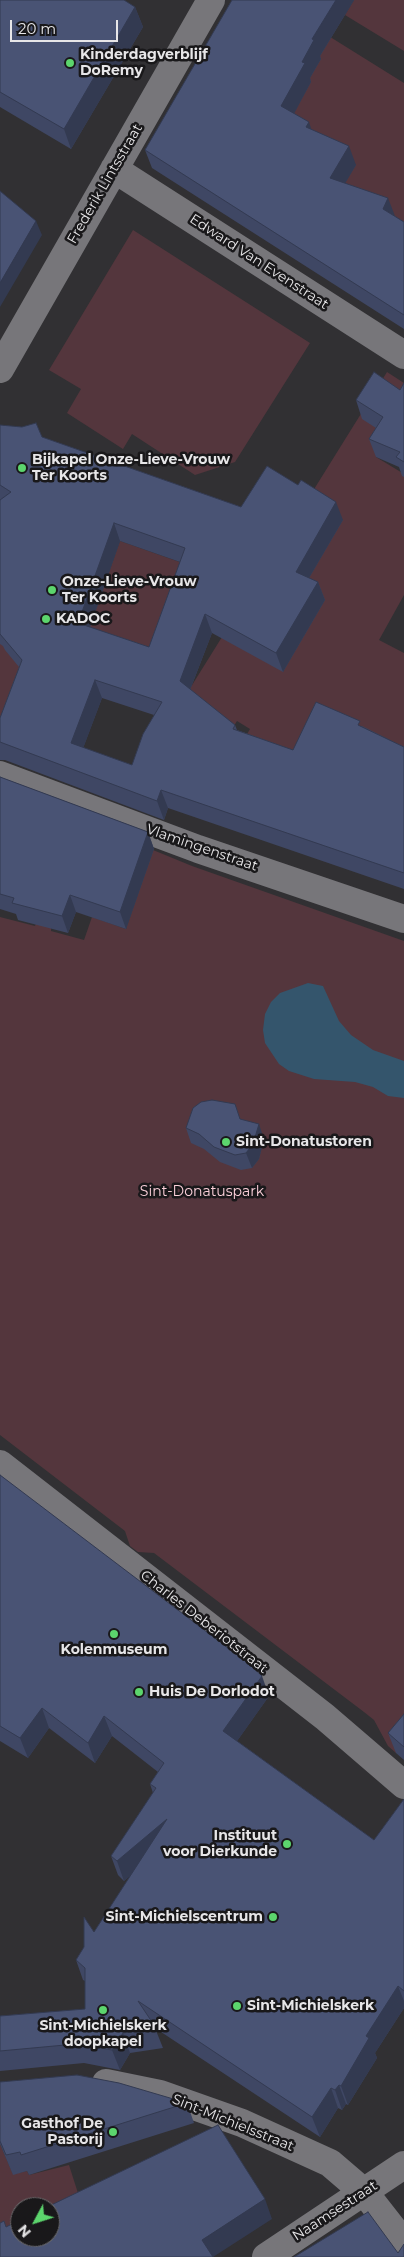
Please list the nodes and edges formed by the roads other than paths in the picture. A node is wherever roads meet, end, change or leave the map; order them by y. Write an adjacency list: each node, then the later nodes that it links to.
1 (211, 0): 2 (street, Frederik Lintsstraat)
2 (114, 169): 3 (street, Edward Van Evenstraat); 4 (street, Frederik Lintsstraat)
3 (404, 355)
4 (0, 369)
5 (0, 775): 6 (street, Vlamingenstraat)
6 (404, 919)
7 (0, 1464): 8 (street, Charles Deberiotstraat)
8 (404, 1784)
9 (85, 2079): 11 (street, Sint-Michielsstraat)
10 (404, 2165): 11 (street, Naamsestraat)
11 (364, 2193): 12 (street, Sint-Michielsstraat); 13 (street, Naamsestraat)
12 (404, 2243)
13 (266, 2257)

